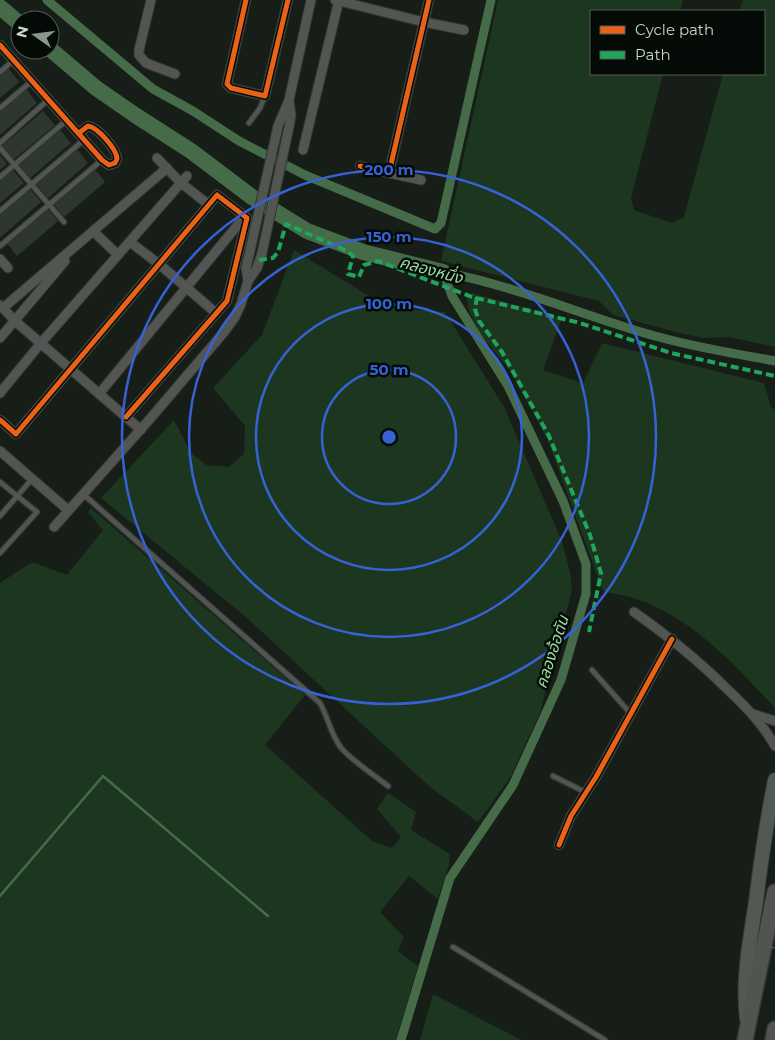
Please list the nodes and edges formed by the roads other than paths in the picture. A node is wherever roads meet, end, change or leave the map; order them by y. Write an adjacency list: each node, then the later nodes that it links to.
1 (150, 0): 13 (street)
2 (246, 0): 15 (street)
3 (288, 0): 15 (street)
4 (311, 0): 17 (street)
5 (338, 0): 7 (street); 24 (street)
6 (429, 0): 7 (street)
7 (424, 22): 8 (street); 30 (street)
8 (464, 30)
9 (0, 45): 10 (street)
10 (10, 56)
11 (14, 60): 12 (lane); 14 (street)
12 (0, 72)
13 (175, 74)
14 (32, 80): 16 (street); 18 (lane)
15 (265, 96): 20 (lane)
16 (49, 100): 19 (street); 22 (lane)
17 (289, 100): 48 (street); 48 (street)
18 (0, 108)
19 (67, 120): 21 (street); 27 (lane)
20 (249, 123)
21 (82, 136): 26 (street); 26 (street); 34 (lane)
22 (0, 143)
23 (0, 148): 27 (lane)
24 (303, 150)
25 (157, 158): 29 (street)
26 (102, 160): 35 (lane)
27 (14, 164): 31 (lane); 34 (lane)
28 (360, 166): 30 (street)
29 (167, 168): 32 (street); 40 (street)
30 (389, 173): 33 (street)
31 (0, 177)
32 (184, 180): 36 (street); 42 (street)
33 (421, 180)
34 (31, 184): 35 (lane); 37 (lane)
35 (48, 204): 39 (lane); 43 (lane)
36 (209, 205): 38 (street); 46 (street)
37 (0, 211)
38 (245, 216): 49 (street); 51 (street)
39 (64, 222)
40 (93, 231): 41 (street); 44 (street)
41 (81, 242): 50 (street); 52 (street)
42 (130, 242): 44 (street); 46 (street)
43 (0, 246)
44 (118, 255): 54 (street)
45 (0, 259): 47 (street)
46 (159, 264): 49 (street); 55 (street)
47 (8, 268)
48 (248, 281): 60 (street)
49 (187, 288): 51 (street); 57 (street)
50 (1, 306): 52 (street)
51 (216, 313): 58 (street)
52 (15, 321): 53 (street); 54 (street)
53 (0, 338)
54 (41, 343): 55 (street); 56 (street)
55 (71, 369): 57 (street); 59 (street)
56 (0, 393)
57 (100, 394): 58 (street)
58 (126, 417): 60 (street)
59 (0, 420)
60 (141, 430): 64 (street)
61 (0, 451): 62 (street)
62 (32, 479): 65 (lane); 66 (street)
63 (0, 483): 65 (lane)
64 (83, 494): 66 (street); 79 (lane)
65 (17, 497): 67 (lane); 69 (lane)
66 (68, 510): 68 (street)
67 (0, 516)
68 (54, 527)
69 (0, 553)
70 (634, 612): 71 (street)
71 (672, 639): 73 (street); 74 (street)
72 (592, 670): 73 (lane)
73 (631, 714): 80 (street)
74 (752, 714): 75 (street); 76 (street)
75 (775, 721)
76 (775, 746)
77 (553, 776): 80 (lane)
78 (775, 780): 85 (main road)
79 (388, 786)
80 (587, 793): 81 (street)
81 (559, 845)
82 (775, 892): 85 (main road)
83 (453, 947): 86 (lane)
84 (775, 1029): 87 (main road)
85 (746, 1032)
86 (605, 1040)
87 (773, 1040)

